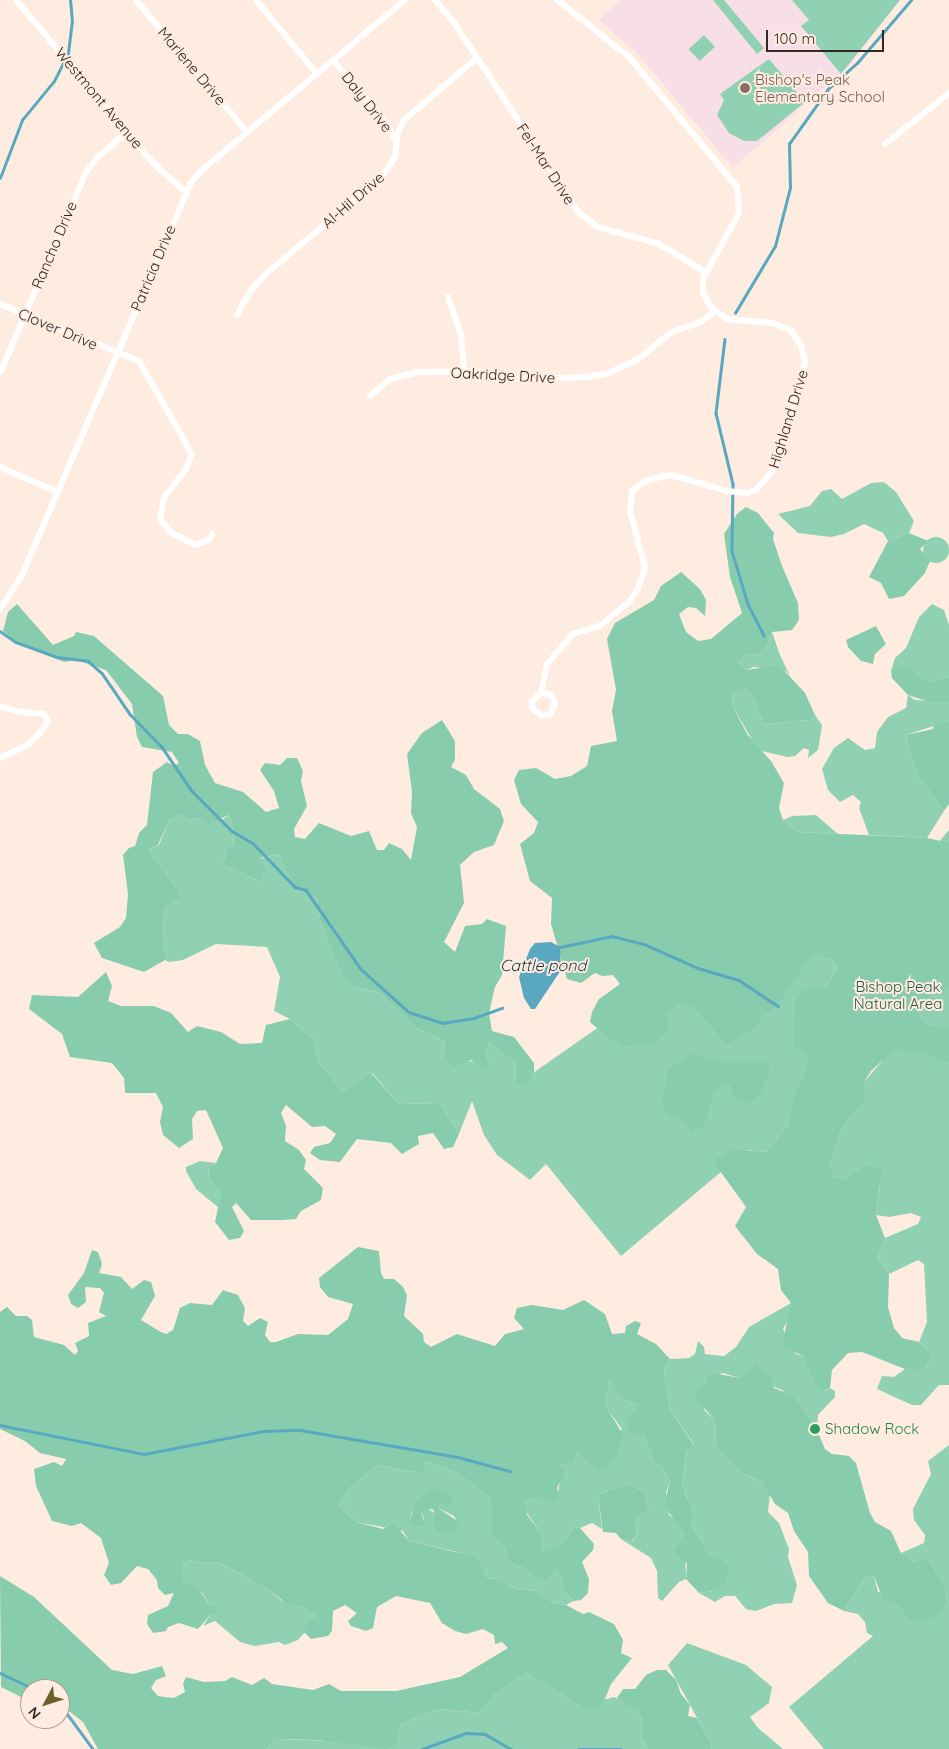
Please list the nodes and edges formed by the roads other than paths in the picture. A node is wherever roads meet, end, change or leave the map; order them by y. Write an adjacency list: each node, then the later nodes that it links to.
1 (16, 0): 11 (street, Westmont Avenue)
2 (136, 0): 12 (street, Marlene Drive)
3 (256, 0): 9 (street)
4 (405, 0): 8 (street, Patricia Drive)
5 (434, 0): 7 (street, Fel-Mar Drive)
6 (557, 0): 16 (street)
7 (477, 58): 14 (street, Al-Hil Drive); 16 (street, Fel-Mar Drive)
8 (333, 60): 9 (street, Patricia Drive); 14 (street, Daly Drive)
9 (317, 74): 12 (street, Patricia Drive)
10 (949, 93): 13 (street)
11 (127, 132): 15 (street, Westmont Avenue); 20 (street, Rancho Drive)
12 (247, 132): 15 (street, Patricia Drive)
13 (885, 144)
14 (396, 146): 21 (street, Al-Hil Drive)
15 (186, 192): 22 (street, Patricia Drive)
16 (704, 272): 19 (street)
17 (448, 297): 24 (street)
18 (0, 304): 20 (street, Clover Drive)
19 (715, 311): 24 (street, Oakridge Drive); 30 (street, Highland Drive)
20 (25, 314): 22 (street, Clover Drive); 23 (street, Rancho Drive)
21 (238, 315)
22 (117, 354): 27 (street, Patricia Drive); 28 (street, Clover Drive)
23 (1, 371)
24 (464, 371): 25 (street, Oakridge Drive)
25 (370, 396)
26 (0, 467): 27 (street)
27 (58, 492): 29 (street, Patricia Drive)
28 (212, 534)
29 (0, 609)
30 (541, 692)
31 (0, 706): 32 (street)
32 (0, 758)

